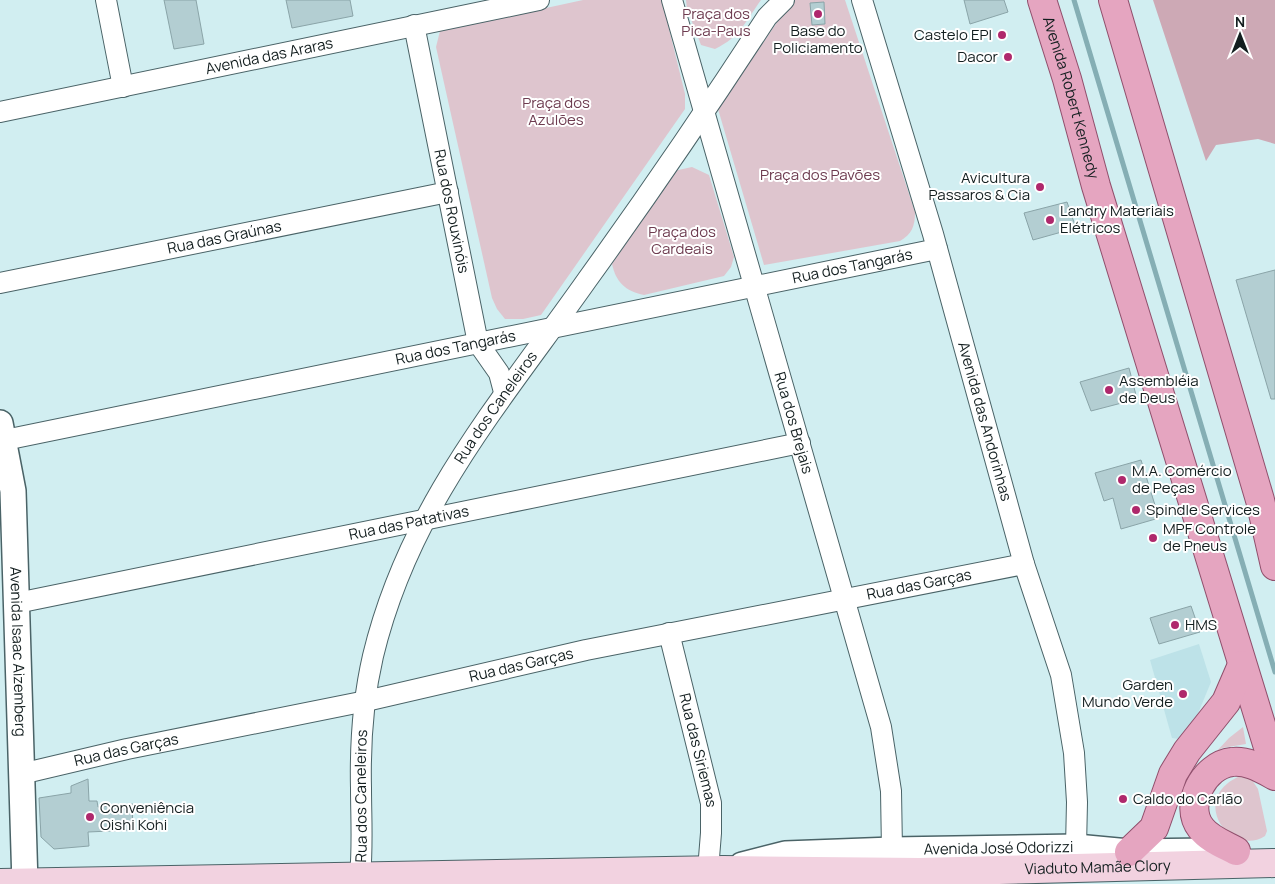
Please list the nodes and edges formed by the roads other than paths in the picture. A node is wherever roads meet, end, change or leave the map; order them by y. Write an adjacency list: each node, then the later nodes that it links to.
1 (106, 0): 10 (street)
2 (538, 0): 9 (street, Avenida das Araras)
3 (672, 0): 11 (street, Rua dos Brejais)
4 (784, 0): 8 (street, Rua dos Caneleiros)
5 (862, 0): 14 (street, Avenida das Andorinhas)
6 (1042, 0): 28 (main road, Avenida Robert Kennedy)
7 (1113, 0): 24 (main road)
8 (768, 9): 11 (street, Rua dos Caneleiros)
9 (414, 25): 10 (street, Avenida das Araras); 13 (street, Rua dos Rouxinóis)
10 (123, 87): 12 (street, Avenida das Araras)
11 (704, 110): 16 (street, Rua dos Brejais); 17 (street, Rua dos Caneleiros)
12 (0, 112)
13 (448, 192): 15 (street, Rua das Graúnas); 18 (street, Rua dos Rouxinóis)
14 (937, 249): 16 (street, Rua dos Tangarás); 23 (street, Avenida das Andorinhas)
15 (0, 283)
16 (754, 286): 17 (street, Rua dos Tangarás); 21 (street, Rua dos Brejais)
17 (552, 328): 18 (street, Rua dos Tangarás); 19 (street, Rua dos Caneleiros)
18 (478, 343): 19 (street, Rua dos Rouxinóis); 20 (street, Rua dos Tangarás)
19 (504, 392): 22 (street, Rua dos Caneleiros)
20 (2, 431): 26 (street, Avenida Isaac Aizemberg)
21 (800, 443): 22 (street, Rua das Patativas); 25 (street, Rua dos Brejais)
22 (424, 521): 26 (street, Rua das Patativas); 29 (street, Rua dos Caneleiros)
23 (1024, 564): 25 (street, Rua das Garças); 33 (street, Avenida das Andorinhas)
24 (1275, 566)
25 (843, 601): 27 (street, Rua das Garças); 34 (street, Rua dos Brejais)
26 (17, 602): 31 (street, Avenida Isaac Aizemberg)
27 (669, 633): 29 (street, Rua das Garças); 39 (street, Rua das Siriemas)
28 (1242, 665): 30 (main road, Avenida Robert Kennedy); 37 (main road)
29 (366, 701): 31 (street, Rua das Garças); 41 (street, Rua dos Caneleiros)
30 (1275, 770)
31 (21, 774): 42 (street, Avenida Isaac Aizemberg)
32 (1275, 776): 36 (main road)
33 (1076, 847): 34 (street, Avenida José Odorizzi); 37 (street, Avenida José Odorizzi)
34 (892, 850): 39 (street, Avenida José Odorizzi)
35 (1275, 850): 36 (street, Avenida José Odorizzi)
36 (1236, 851): 37 (street, Avenida José Odorizzi)
37 (1129, 852)
38 (1275, 864): 40 (main road, Viaduto Mamãe Clory)
39 (715, 870): 40 (main road, Avenida José Odorizzi); 41 (main road, Avenida José Odorizzi)
40 (920, 872)
41 (360, 876): 42 (main road, Avenida José Odorizzi)
42 (16, 883)

